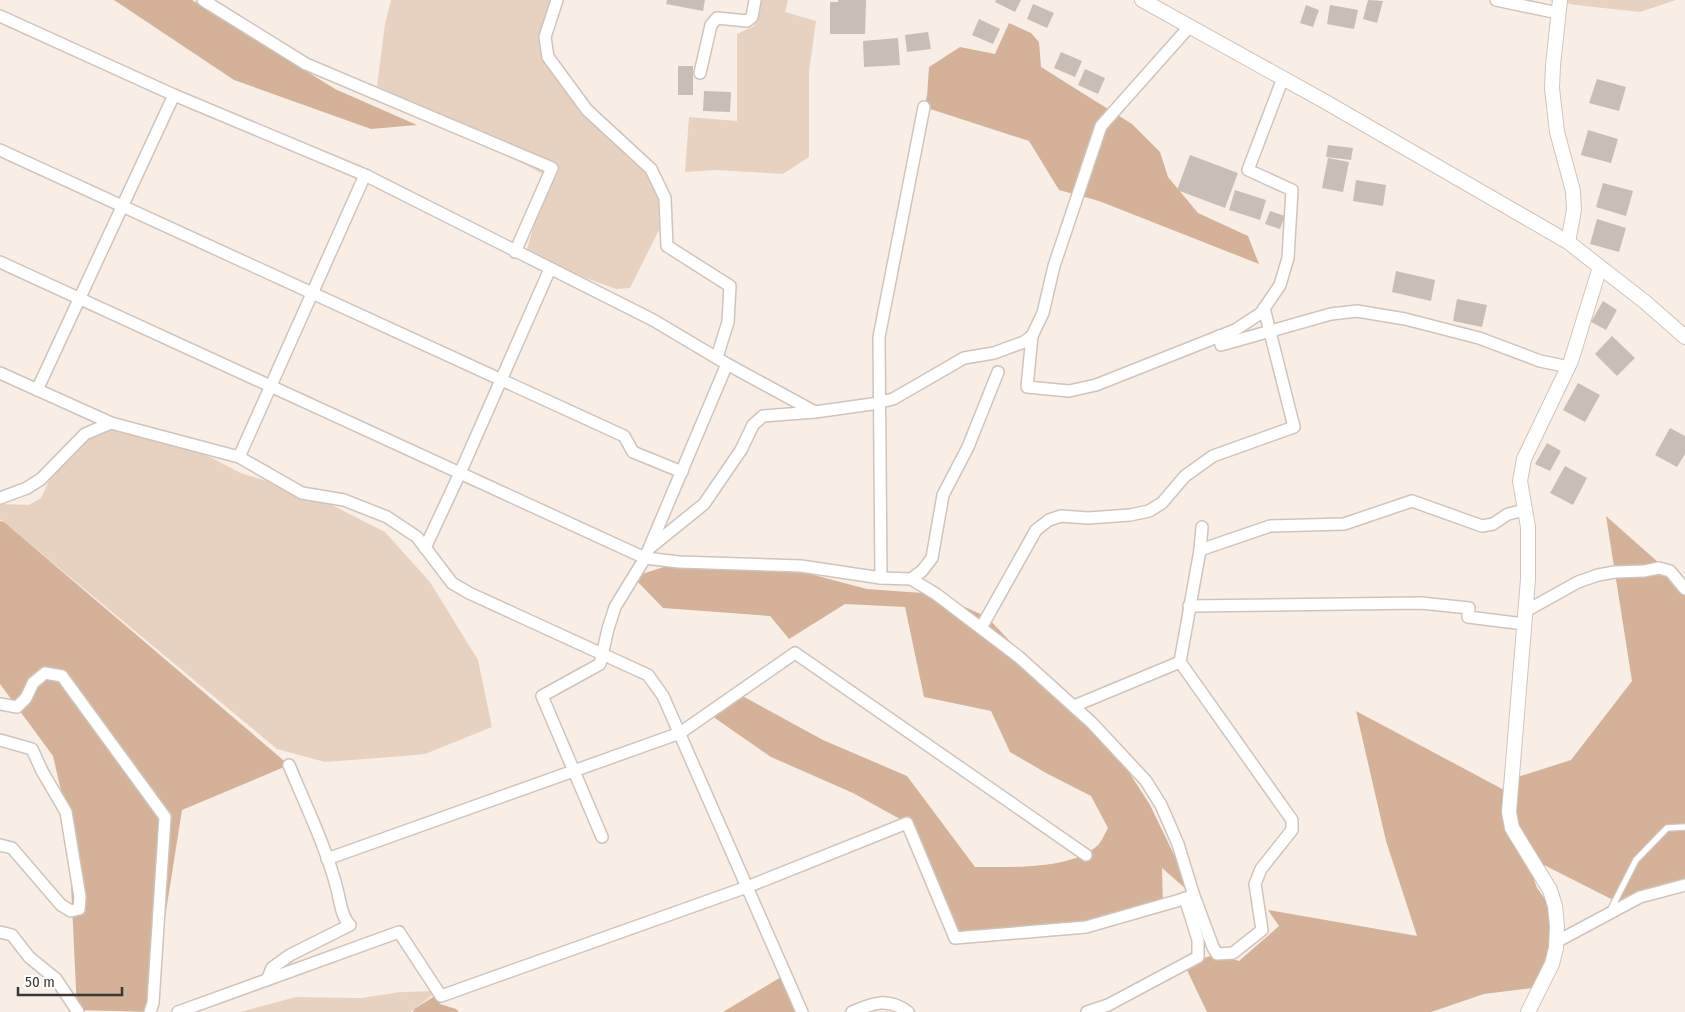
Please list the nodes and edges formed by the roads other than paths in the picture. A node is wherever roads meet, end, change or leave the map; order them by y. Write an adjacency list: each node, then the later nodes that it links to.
1 (203, 0): 17 (street)
2 (557, 0): 28 (street)
3 (756, 0): 9 (street)
4 (1142, 0): 8 (street)
5 (1496, 0): 6 (street)
6 (1559, 7): 16 (street)
7 (0, 16): 11 (street)
8 (1190, 26): 10 (street); 25 (street)
9 (700, 73)
10 (1283, 78): 16 (street); 23 (street)
11 (174, 94): 14 (street); 15 (street)
12 (924, 107): 36 (street)
13 (0, 150): 15 (street)
14 (364, 175): 17 (street); 21 (street)
15 (122, 206): 21 (street); 22 (street)
16 (1568, 242): 19 (street)
17 (515, 252): 20 (street)
18 (0, 262): 22 (street)
19 (1600, 267): 27 (street); 30 (street)
20 (550, 269): 28 (street); 33 (street)
21 (313, 294): 33 (street); 34 (street)
22 (79, 298): 34 (street); 35 (street)
23 (1264, 308): 24 (street); 26 (street)
24 (1271, 331): 26 (street); 30 (street); 53 (street)
25 (1032, 336): 26 (street); 36 (street)
26 (1218, 336)
27 (1685, 337)
28 (717, 357): 29 (street)
29 (727, 364): 37 (street); 40 (street)
30 (1568, 367): 43 (street)
31 (998, 372): 49 (street)
32 (0, 373): 35 (street)
33 (501, 380): 40 (street); 41 (street)
34 (271, 386): 39 (street); 41 (street)
35 (37, 390): 38 (street)
36 (880, 402): 37 (street); 48 (street)
37 (815, 412): 47 (street)
38 (111, 423): 39 (street); 42 (street)
39 (239, 456): 45 (street)
40 (682, 472): 47 (street)
41 (460, 474): 45 (street); 47 (street)
42 (0, 498)
43 (1525, 510): 46 (street); 52 (street)
44 (1202, 527): 46 (street)
45 (426, 548): 54 (street)
46 (1200, 550): 51 (street)
47 (647, 553): 48 (street); 54 (street)
48 (881, 578): 49 (street)
49 (910, 579): 53 (street)
50 (1685, 588): 52 (street)
51 (1189, 606): 52 (street); 55 (street)
52 (1525, 617): 72 (street)
53 (981, 628): 57 (street)
54 (602, 655): 58 (street); 61 (street)
55 (1180, 662): 57 (street); 69 (street)
56 (0, 704): 75 (street)
57 (1074, 706): 69 (street)
58 (680, 734): 61 (street); 65 (street); 68 (street)
59 (0, 740): 64 (street)
60 (289, 765): 66 (street)
61 (574, 771): 63 (street); 66 (street)
62 (1685, 827): 70 (lane)
63 (602, 837)
64 (0, 845)
65 (1086, 855)
66 (327, 859): 73 (street)
67 (1685, 885): 70 (street)
68 (747, 887): 69 (street); 73 (street); 77 (street)
69 (1189, 897): 80 (street)
70 (1610, 913): 72 (street)
71 (0, 932): 74 (street)
72 (1556, 942): 81 (street)
73 (267, 980): 76 (street)
74 (78, 1012)
75 (150, 1012)
76 (178, 1012)
77 (802, 1012)
78 (852, 1012): 79 (street)
79 (908, 1012)
80 (1087, 1012)
81 (1528, 1012)

